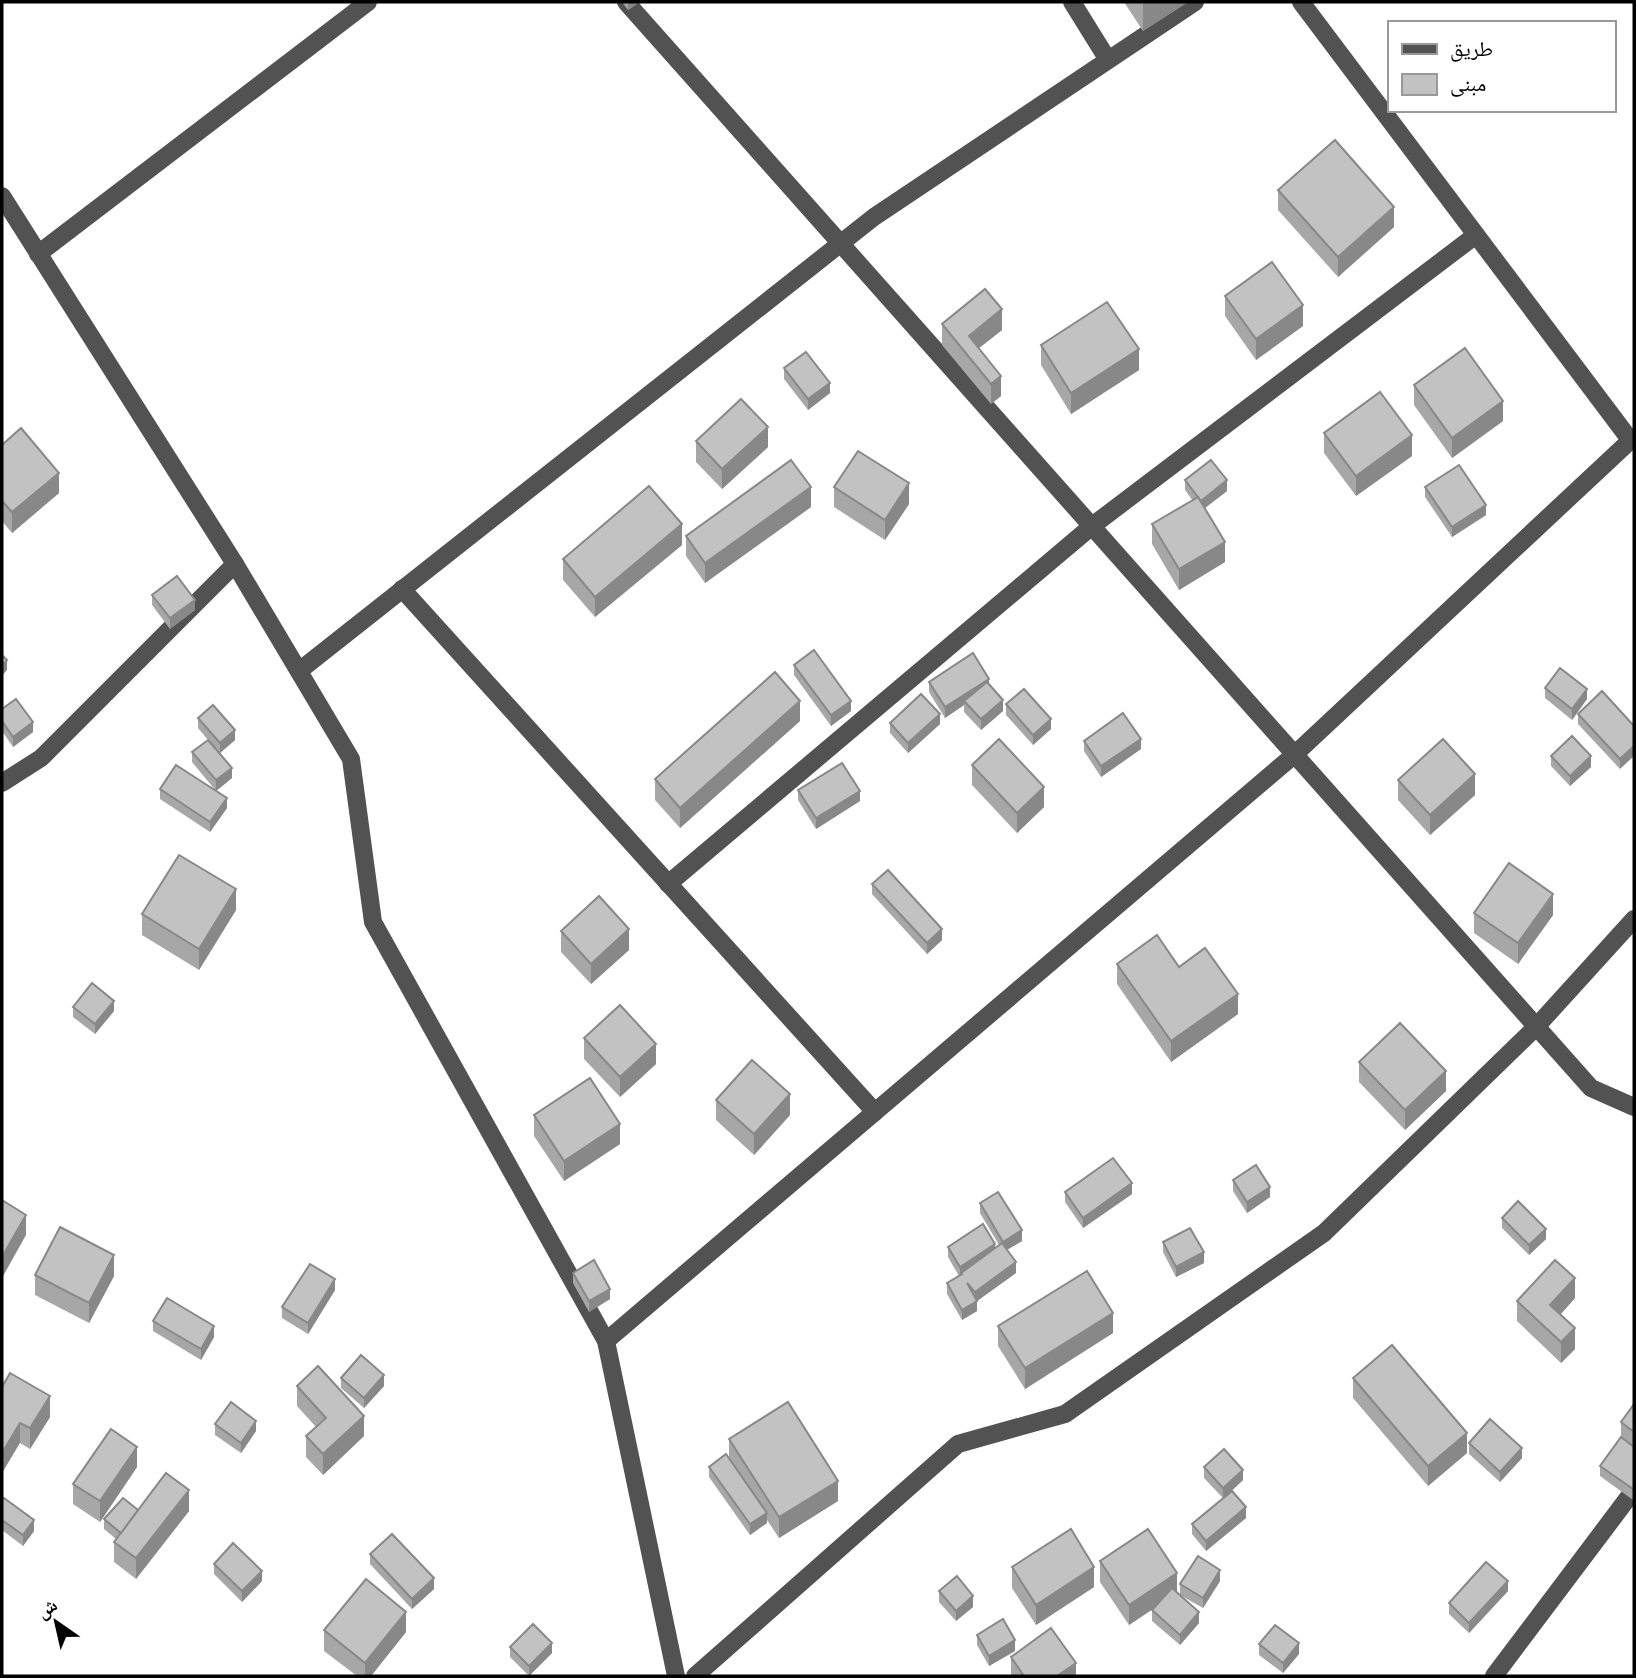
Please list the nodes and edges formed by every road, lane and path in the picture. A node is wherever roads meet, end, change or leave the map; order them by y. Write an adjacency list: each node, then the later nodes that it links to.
1 (368, 2): 10 (street)
2 (626, 2): 9 (street)
3 (1072, 2): 6 (street)
4 (1195, 2): 6 (street)
5 (1301, 2): 8 (street)
6 (1108, 61): 9 (street)
7 (2, 196): 10 (street)
8 (1476, 235): 11 (street); 12 (street)
9 (842, 243): 12 (street); 14 (street)
10 (38, 254): 13 (street)
11 (1632, 439): 16 (street)
12 (1092, 526): 16 (street); 18 (street)
13 (235, 564): 15 (street); 17 (street)
14 (402, 589): 15 (street); 18 (street)
15 (299, 671): 23 (street)
16 (1294, 755): 20 (street); 22 (street)
17 (2, 783)
18 (668, 884): 22 (street)
19 (1634, 919): 20 (street)
20 (1536, 1027): 21 (street); 26 (street)
21 (1634, 1107)
22 (875, 1112): 23 (street)
23 (606, 1341): 25 (street)
24 (1634, 1490): 27 (street)
25 (676, 1676)
26 (695, 1676)
27 (1494, 1676)

